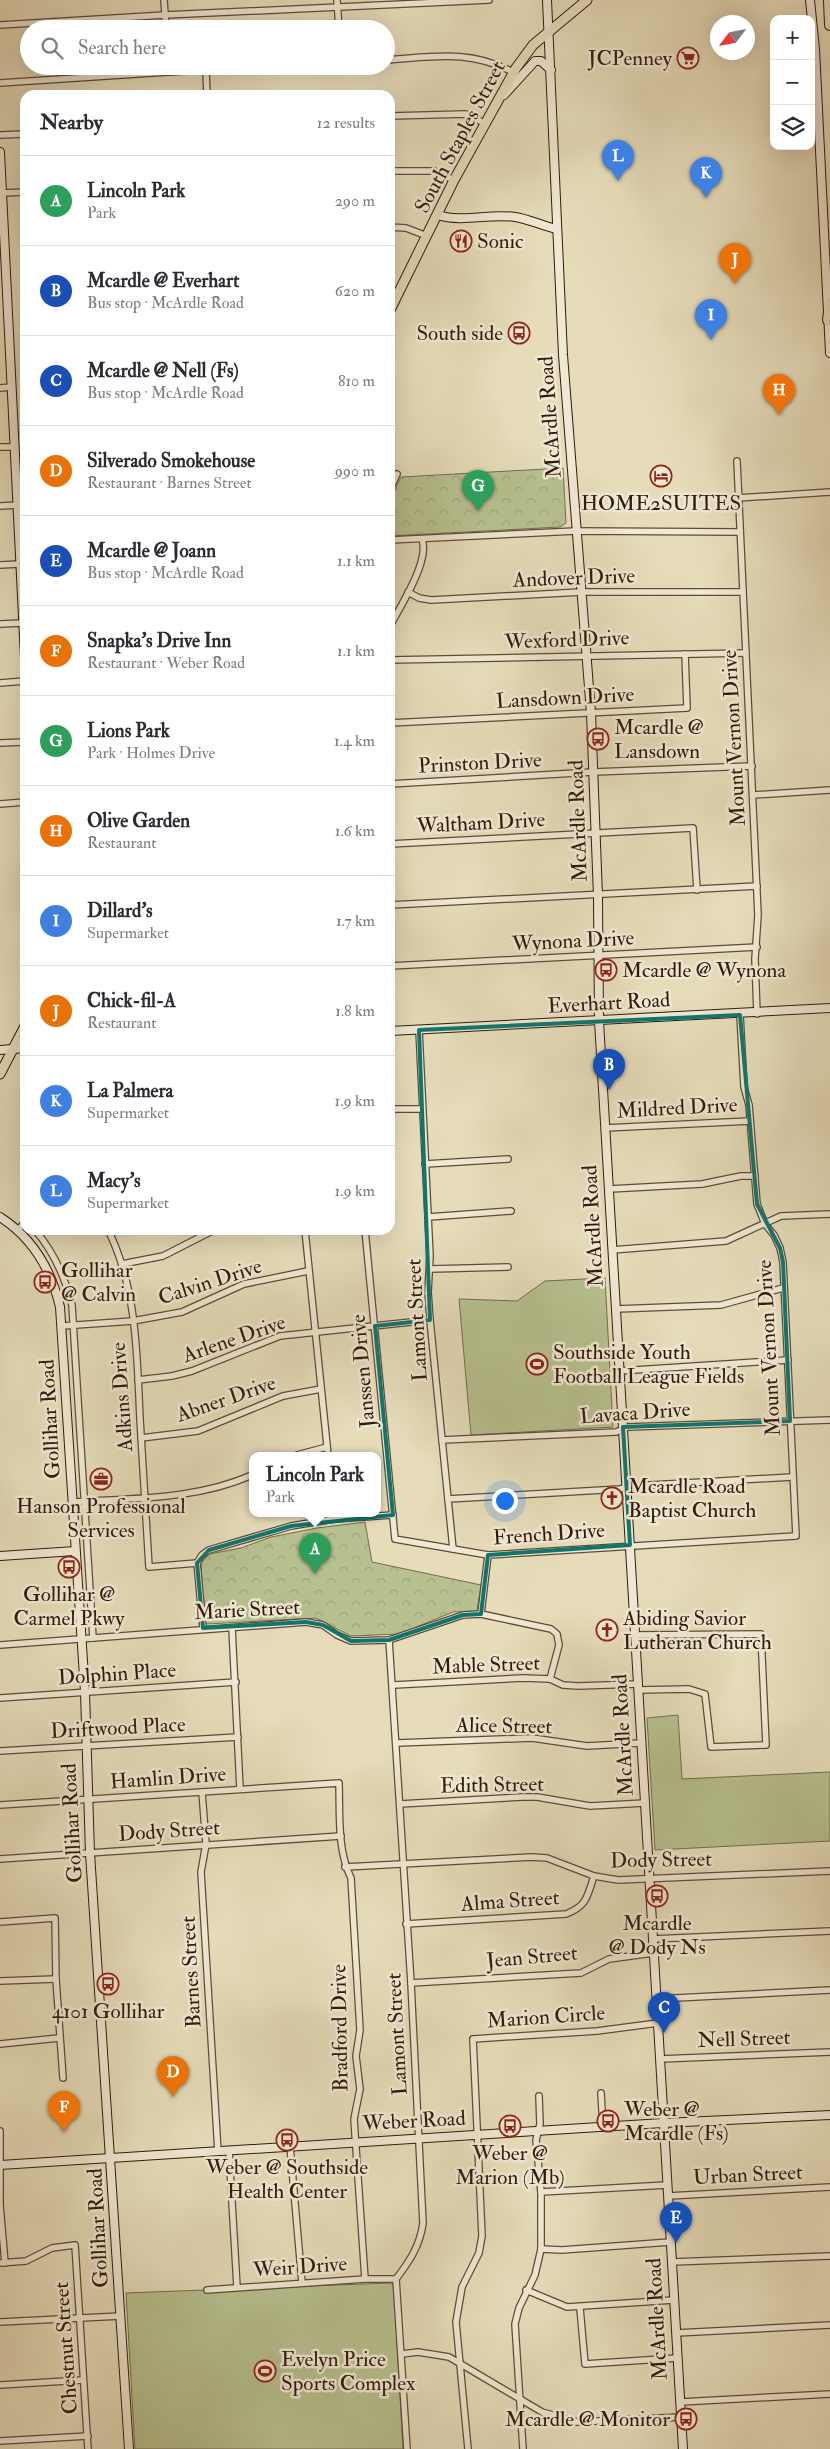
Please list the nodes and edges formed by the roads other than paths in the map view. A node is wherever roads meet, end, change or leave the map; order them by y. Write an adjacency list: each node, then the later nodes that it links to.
1 (164, 0): 9 (street)
2 (337, 0): 8 (street)
3 (489, 0): 8 (street)
4 (548, 0): 16 (main road, McArdle Road)
5 (587, 0): 16 (main road, South Staples Street)
6 (810, 0): 42 (main road)
7 (829, 0): 15 (highway)
8 (338, 7): 9 (street); 12 (street)
9 (165, 15): 10 (street); 11 (street)
10 (82, 20)
11 (165, 20)
12 (339, 20)
13 (20, 24): 14 (street)
14 (0, 25)
15 (830, 25)
16 (548, 31): 18 (main road, McArdle Road); 19 (main road, South Staples Street)
17 (395, 60): 19 (street)
18 (550, 70): 24 (main road); 37 (main road, McArdle Road)
19 (513, 72): 24 (main road, South Staples Street)
20 (96, 75): 22 (street)
21 (206, 75): 23 (street)
22 (0, 83)
23 (206, 90)
24 (496, 105): 26 (main road, South Staples Street)
25 (395, 116): 26 (street)
26 (486, 124): 31 (main road, South Staples Street)
27 (20, 134): 28 (street)
28 (0, 135)
29 (0, 152): 33 (main road)
30 (395, 171): 31 (street)
31 (454, 180): 35 (main road, South Staples Street)
32 (20, 192): 33 (street)
33 (2, 193): 34 (main road)
34 (1, 210): 39 (main road)
35 (438, 215): 37 (main road); 38 (main road, South Staples Street)
36 (395, 228): 38 (street)
37 (557, 229): 60 (main road, McArdle Road)
38 (427, 236): 40 (main road, South Staples Street)
39 (3, 268): 43 (main road)
40 (395, 290)
41 (830, 303): 42 (highway)
42 (828, 320): 45 (main road)
43 (9, 327): 44 (street); 46 (main road)
44 (0, 328)
45 (830, 353)
46 (12, 387): 47 (street); 48 (main road)
47 (0, 388)
48 (15, 447): 49 (street); 53 (main road)
49 (0, 448)
50 (737, 461): 56 (street, Mount Vernon Drive)
51 (397, 474): 52 (street)
52 (395, 478)
53 (20, 482)
54 (830, 492): 56 (street)
55 (20, 495): 58 (main road)
56 (738, 498): 61 (street, Mount Vernon Drive)
57 (0, 506): 58 (street)
58 (18, 506): 59 (main road)
59 (20, 518)
60 (576, 531): 61 (street); 62 (street); 67 (main road, McArdle Road)
61 (739, 532): 68 (street, Mount Vernon Drive)
62 (422, 539): 63 (street); 66 (street)
63 (395, 540)
64 (20, 564): 65 (street)
65 (0, 565)
66 (408, 592): 67 (street, Andover Drive); 69 (street)
67 (582, 592): 68 (street, Andover Drive); 74 (main road, McArdle Road)
68 (743, 592): 72 (street, Mount Vernon Drive)
69 (395, 617)
70 (20, 623): 71 (street)
71 (0, 624)
72 (746, 653): 73 (street, Wexford Drive); 82 (street, Mount Vernon Drive)
73 (685, 654): 74 (street, Wexford Drive); 78 (street, Lansdown Drive)
74 (587, 655): 75 (street, Wexford Drive); 78 (main road, McArdle Road)
75 (395, 660)
76 (20, 681): 77 (street)
77 (0, 682)
78 (591, 713): 79 (street, Lansdown Drive); 83 (main road, McArdle Road)
79 (395, 723)
80 (20, 742): 81 (street)
81 (0, 743)
82 (752, 766): 83 (street, Prinston Drive); 86 (street, Mount Vernon Drive)
83 (594, 772): 84 (street, Prinston Drive); 89 (main road, McArdle Road)
84 (395, 784)
85 (830, 790): 86 (street)
86 (753, 795): 91 (street, Mount Vernon Drive)
87 (20, 802): 88 (street)
88 (0, 804)
89 (597, 834): 90 (street, Waltham Drive); 92 (street, Waltham Drive); 93 (main road, McArdle Road)
90 (395, 844)
91 (757, 886): 92 (street); 95 (street, Mount Vernon Drive)
92 (697, 890): 93 (street)
93 (598, 896): 94 (street); 96 (main road, McArdle Road)
94 (395, 905)
95 (757, 947): 96 (street, Wynona Drive); 99 (street, Mount Vernon Drive)
96 (598, 957): 97 (street, Wynona Drive); 101 (main road, McArdle Road)
97 (395, 966)
98 (830, 1008): 99 (main road, Everhart Road)
99 (757, 1014): 100 (main road, Everhart Road)
100 (740, 1015): 101 (main road, Everhart Road); 111 (street, Mount Vernon Drive)
101 (599, 1021): 102 (main road, Everhart Road); 112 (main road, McArdle Road)
102 (419, 1030): 103 (main road, Everhart Road); 109 (street, Lamont Street)
103 (395, 1031)
104 (20, 1037): 106 (main road)
105 (20, 1048): 106 (main road)
106 (14, 1049): 107 (main road); 108 (main road)
107 (0, 1050)
108 (0, 1074)
109 (421, 1109): 110 (street); 114 (street, Lamont Street)
110 (395, 1110)
111 (750, 1121): 112 (street, Mildred Drive); 115 (street, Mount Vernon Drive)
112 (605, 1128): 116 (main road, McArdle Road)
113 (508, 1159): 114 (street)
114 (424, 1164): 120 (street, Lamont Street)
115 (754, 1176): 116 (street); 121 (street, Mount Vernon Drive)
116 (609, 1189): 130 (main road, McArdle Road)
117 (511, 1211): 120 (street)
118 (830, 1214): 121 (street)
119 (0, 1217): 123 (main road, Gollihar Road)
120 (428, 1217): 133 (street, Lamont Street)
121 (765, 1224): 130 (street); 135 (street, Mount Vernon Drive)
122 (20, 1228): 123 (street)
123 (18, 1230)
124 (22, 1235): 140 (main road, Gollihar Road)
125 (39, 1235): 139 (street)
126 (110, 1235): 131 (street, Adkins Drive)
127 (204, 1235): 131 (street)
128 (305, 1235): 134 (street)
129 (366, 1235): 141 (street, Janssen Drive)
130 (612, 1250): 136 (main road, McArdle Road)
131 (122, 1264): 138 (street, Adkins Drive)
132 (508, 1267): 133 (street)
133 (430, 1269): 137 (street, Lamont Street)
134 (308, 1271): 138 (street, Calvin Drive); 142 (street)
135 (783, 1288): 136 (street); 143 (street, Mount Vernon Drive)
136 (616, 1309): 144 (main road, McArdle Road)
137 (430, 1320): 141 (street, Arlene Drive); 153 (street, Lamont Street)
138 (133, 1321): 139 (street, Calvin Drive); 145 (street, Adkins Drive)
139 (74, 1325): 140 (street, Calvin Drive); 149 (street)
140 (62, 1326): 150 (main road, Gollihar Road)
141 (375, 1326): 142 (street, Arlene Drive); 165 (street, Janssen Drive)
142 (316, 1332): 145 (street, Arlene Drive); 146 (street)
143 (788, 1360): 144 (street); 148 (street, Mount Vernon Drive)
144 (619, 1370): 151 (main road, McArdle Road)
145 (138, 1380): 152 (street, Adkins Drive)
146 (321, 1389): 152 (street, Abner Drive); 154 (street)
147 (830, 1420): 148 (street, Lavaca Drive)
148 (790, 1421): 151 (street, Lavaca Drive); 158 (street, Mount Vernon Drive)
149 (80, 1424): 150 (street); 163 (street)
150 (68, 1426): 162 (main road, Gollihar Road)
151 (623, 1430): 153 (street, Lavaca Drive); 159 (main road, McArdle Road)
152 (142, 1438): 160 (street, Adkins Drive)
153 (442, 1440): 161 (street, Lamont Street)
154 (327, 1448): 155 (street); 156 (street)
155 (304, 1452)
156 (328, 1452)
157 (249, 1476): 160 (street)
158 (792, 1477): 159 (street); 167 (street, Mount Vernon Drive)
159 (626, 1487): 161 (street); 171 (main road, McArdle Road)
160 (144, 1497): 163 (street); 176 (street, Adkins Drive)
161 (448, 1499): 172 (street, Lamont Street)
162 (72, 1502): 163 (street); 170 (main road, Gollihar Road)
163 (84, 1502): 168 (street)
164 (381, 1515): 165 (street)
165 (393, 1515): 169 (street, Janssen Drive)
166 (330, 1517): 176 (street)
167 (796, 1536): 171 (street, French Drive)
168 (86, 1539): 170 (street); 177 (street)
169 (395, 1539): 172 (street, French Drive)
170 (74, 1540): 173 (main road, Gollihar Road)
171 (630, 1545): 174 (street, French Drive); 182 (main road, McArdle Road)
172 (453, 1549): 174 (street, French Drive)
173 (75, 1551): 175 (main road); 178 (main road, Gollihar Road)
174 (488, 1555): 179 (street)
175 (0, 1556)
176 (197, 1563): 180 (street)
177 (90, 1599): 178 (street); 183 (street)
178 (78, 1600): 184 (main road, Gollihar Road)
179 (481, 1614): 185 (street, Marie Street); 187 (street, Marie Street)
180 (203, 1628): 181 (street, Marie Street); 183 (street, Marie Street)
181 (232, 1628): 185 (street, Marie Street); 188 (street)
182 (635, 1635): 190 (main road, McArdle Road); 190 (street, Mable Street)
183 (92, 1638): 184 (street, Marie Street)
184 (80, 1639): 186 (street, Marie Street); 191 (main road, Gollihar Road)
185 (390, 1640): 189 (street, Lamont Street)
186 (0, 1645)
187 (550, 1679): 189 (street, Mable Street); 190 (street, Mable Street)
188 (236, 1682): 191 (street, Dolphin Place); 193 (street)
189 (394, 1685): 194 (street, Lamont Street)
190 (638, 1687): 195 (main road, McArdle Road)
191 (85, 1692): 192 (street, Dolphin Place); 196 (main road, Gollihar Road)
192 (0, 1698)
193 (238, 1737): 196 (street, Driftwood Place); 198 (street)
194 (397, 1743): 195 (street, Alice Street); 202 (street, Lamont Street)
195 (641, 1743): 201 (main road, McArdle Road)
196 (85, 1746): 197 (street, Driftwood Place); 200 (main road, Gollihar Road)
197 (0, 1751)
198 (240, 1789): 199 (street, Hamlin Drive); 204 (street, Hamlin Drive)
199 (202, 1792): 200 (street, Hamlin Drive); 205 (street, Barnes Street)
200 (89, 1800): 203 (street, Hamlin Drive); 206 (main road, Gollihar Road)
201 (645, 1803): 202 (street, Edith Street); 212 (main road, McArdle Road)
202 (400, 1804): 208 (street, Lamont Street)
203 (0, 1806)
204 (341, 1836): 205 (street, Dody Street); 209 (street)
205 (206, 1844): 206 (street, Dody Street); 241 (street, Barnes Street)
206 (90, 1853): 207 (street, Dody Street); 242 (main road, Gollihar Road)
207 (0, 1859)
208 (404, 1863): 209 (street, Dody Street); 211 (street, Dody Street); 214 (street, Lamont Street)
209 (346, 1867): 238 (street, Bradford Drive)
210 (830, 1871): 212 (street, Dody Street)
211 (594, 1876): 212 (street, Dody Street); 214 (street, Alma Street)
212 (649, 1879): 216 (main road, McArdle Road)
213 (0, 1922): 218 (street)
214 (406, 1924): 220 (street, Lamont Street)
215 (830, 1931): 216 (street)
216 (653, 1939): 217 (main road, McArdle Road)
217 (654, 1953): 220 (street, Jean Street); 222 (main road, McArdle Road)
218 (56, 1979): 219 (street); 224 (street)
219 (0, 1982)
220 (411, 1983): 237 (street, Lamont Street)
221 (830, 1990): 222 (street)
222 (656, 1999): 223 (main road, McArdle Road)
223 (658, 2023): 227 (main road, McArdle Road); 236 (street, Marion Circle)
224 (59, 2038): 225 (street); 228 (street)
225 (0, 2044)
226 (830, 2052): 227 (street, Nell Street)
227 (660, 2059): 232 (main road, McArdle Road)
228 (63, 2078)
229 (601, 2093): 233 (street)
230 (539, 2096): 235 (street)
231 (830, 2115): 232 (main road, Weber Road)
232 (664, 2123): 233 (main road, Weber Road); 244 (main road, McArdle Road)
233 (603, 2128): 235 (main road, Weber Road)
234 (0, 2131): 243 (street)
235 (538, 2132): 236 (main road, Weber Road); 246 (street)
236 (479, 2135): 237 (main road, Weber Road); 269 (street)
237 (420, 2138): 238 (main road, Weber Road); 255 (street, Lamont Street)
238 (356, 2142): 239 (main road, Weber Road); 254 (street, Bradford Drive)
239 (290, 2146): 240 (main road, Weber Road); 256 (street)
240 (229, 2151): 241 (main road, Weber Road); 257 (street)
241 (218, 2152): 242 (main road, Weber Road)
242 (112, 2156): 243 (main road, Weber Road); 262 (main road, Gollihar Road)
243 (1, 2165): 248 (street)
244 (667, 2186): 246 (street, Urban Street); 247 (main road, McArdle Road)
245 (830, 2187): 247 (street, Urban Street)
246 (540, 2192): 250 (street)
247 (668, 2196): 249 (main road, McArdle Road)
248 (0, 2205): 253 (street)
249 (670, 2242): 250 (street); 252 (main road, McArdle Road)
250 (542, 2249): 259 (street)
251 (830, 2256): 252 (street)
252 (672, 2262): 260 (main road, McArdle Road)
253 (2, 2263): 263 (street, Chestnut Street)
254 (365, 2279): 255 (street, Weir Drive); 256 (street, Weir Drive)
255 (396, 2279): 267 (street)
256 (302, 2283): 257 (street, Weir Drive)
257 (237, 2287): 258 (street, Weir Drive)
258 (207, 2290)
259 (526, 2290): 261 (street); 273 (street)
260 (674, 2300): 261 (street); 266 (main road, McArdle Road)
261 (580, 2308): 268 (street)
262 (121, 2316): 263 (street); 279 (main road, Gollihar Road)
263 (80, 2318): 264 (street); 270 (street, Chestnut Street)
264 (0, 2322)
265 (830, 2325): 266 (street)
266 (676, 2333): 268 (main road, McArdle Road)
267 (402, 2354): 269 (street); 280 (street)
268 (677, 2358): 274 (main road, McArdle Road)
269 (460, 2365): 273 (street); 281 (street)
270 (83, 2380): 271 (street); 276 (street, Chestnut Street)
271 (0, 2385)
272 (830, 2394): 274 (street)
273 (520, 2399): 275 (street); 282 (street)
274 (680, 2402): 275 (main road, McArdle Road)
275 (681, 2417): 283 (main road, McArdle Road)
276 (88, 2436): 277 (street); 278 (street, Chestnut Street)
277 (0, 2441)
278 (88, 2449)
279 (129, 2449)
280 (407, 2449)
281 (468, 2449)
282 (523, 2449)
283 (683, 2449)

